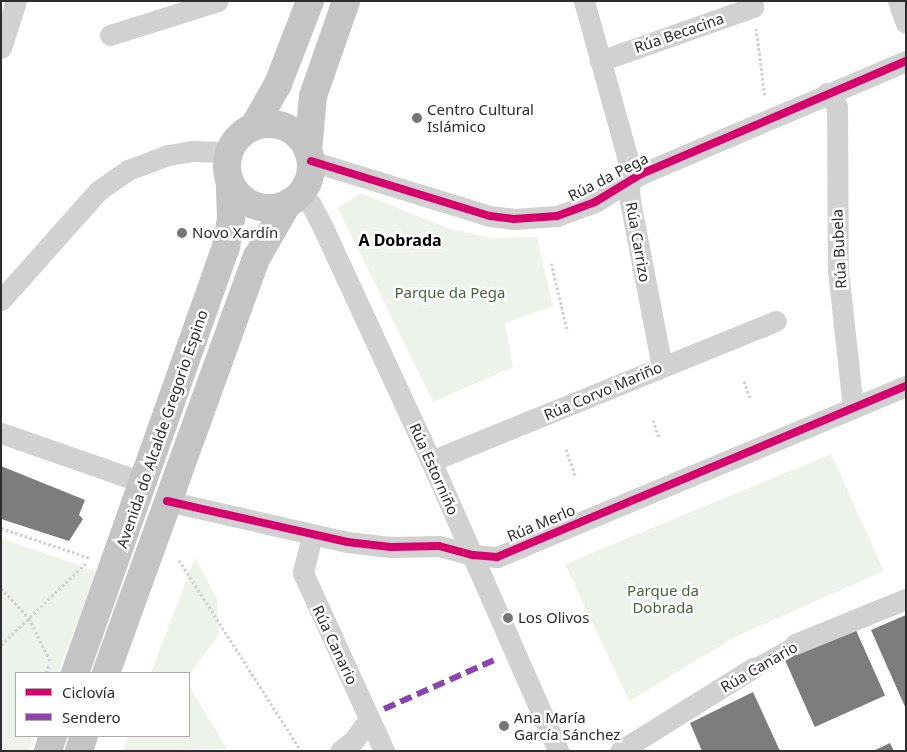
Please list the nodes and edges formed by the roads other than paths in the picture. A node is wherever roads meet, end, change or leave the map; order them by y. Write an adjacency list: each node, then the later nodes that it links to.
1 (16, 1): 10 (street)
2 (218, 1): 9 (street)
3 (310, 1): 14 (main road)
4 (346, 1): 16 (main road)
5 (584, 1): 11 (street, Rúa Carrizo)
6 (898, 1): 8 (street)
7 (753, 12): 11 (street, Rúa Becacina)
8 (906, 23)
9 (110, 35)
10 (1, 48)
11 (600, 60): 18 (street, Rúa Carrizo)
12 (906, 61): 13 (street, Rúa da Pega)
13 (827, 93): 18 (street, Rúa da Pega); 24 (street, Rúa Bubela)
14 (254, 126): 15 (main road); 16 (main road)
15 (229, 152): 17 (main road); 20 (street)
16 (309, 156): 18 (street, Rúa da Pega); 19 (main road)
17 (230, 181): 19 (main road); 27 (main road, Avenida do Alcalde Gregorio Espino)
18 (629, 182): 22 (street, Rúa Carrizo)
19 (293, 199): 26 (street, Rúa Estorniño); 28 (main road, Avenida do Alcalde Gregorio Espino)
20 (1, 300)
21 (776, 321): 22 (street, Rúa Corvo Mariño)
22 (662, 367): 26 (street, Rúa Corvo Mariño)
23 (906, 386): 24 (street, Rúa Merlo)
24 (853, 408): 32 (street, Rúa Merlo)
25 (1, 433): 27 (street)
26 (431, 461): 29 (street, Rúa Estorniño)
27 (142, 482): 36 (main road, Avenida do Alcalde Gregorio Espino)
28 (167, 501): 30 (street, Rúa Merlo); 37 (main road, Avenida do Alcalde Gregorio Espino)
29 (457, 518): 31 (street); 32 (street, Rúa Estorniño)
30 (312, 536): 31 (street, Rúa Merlo); 38 (street, Rúa Canario)
31 (439, 546): 32 (street, Rúa Merlo)
32 (473, 555): 45 (street, Rúa Estorniño)
33 (906, 599): 34 (street, Rúa Canario)
34 (795, 644): 35 (street, Rúa Canario)
35 (753, 668): 46 (street, Rúa Canario)
36 (75, 672)
37 (106, 672)
38 (369, 718): 43 (street); 44 (street, Rúa Canario)
39 (53, 737): 41 (main road)
40 (84, 737): 42 (main road)
41 (48, 751)
42 (79, 751)
43 (340, 751)
44 (384, 751)
45 (558, 751)
46 (620, 751)

